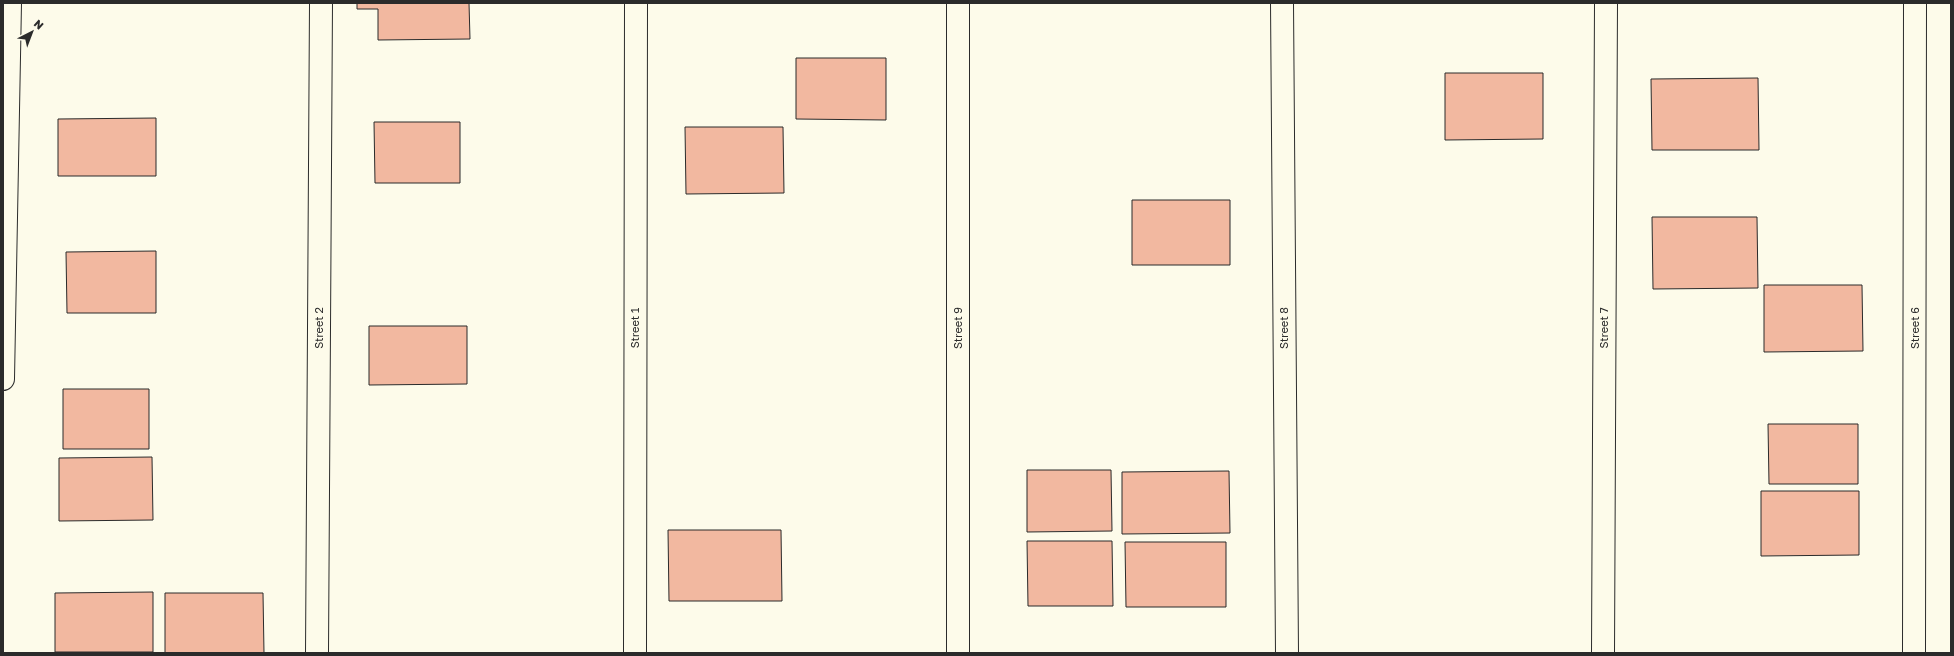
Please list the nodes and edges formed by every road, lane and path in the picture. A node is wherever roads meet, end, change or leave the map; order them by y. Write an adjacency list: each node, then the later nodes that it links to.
1 (10, 3): 8 (street)
2 (321, 3): 9 (street, Street 2)
3 (636, 3): 10 (street, Street 1)
4 (958, 3): 11 (street, Street 9)
5 (1282, 3): 12 (street, Street 8)
6 (1606, 3): 13 (street, Street 7)
7 (1915, 3): 14 (street, Street 6)
8 (3, 379)
9 (317, 653)
10 (635, 653)
11 (958, 653)
12 (1287, 653)
13 (1603, 653)
14 (1914, 653)

